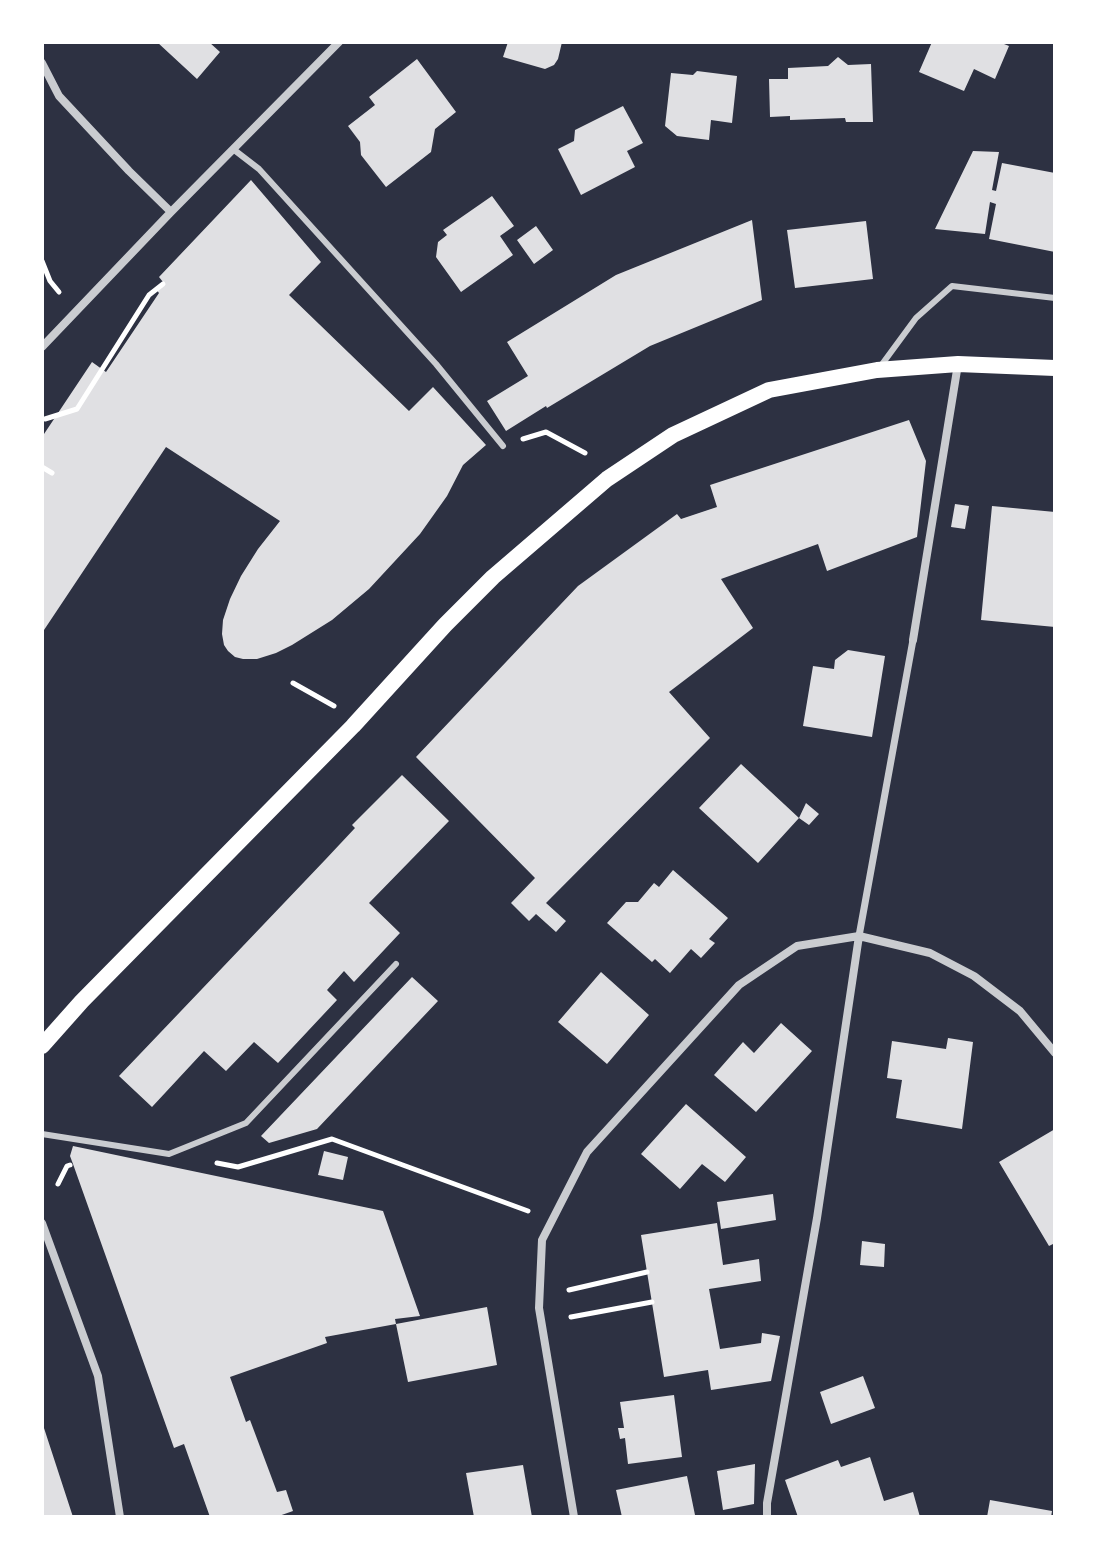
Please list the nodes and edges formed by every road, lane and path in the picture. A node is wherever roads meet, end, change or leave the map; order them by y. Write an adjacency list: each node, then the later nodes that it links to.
1 (339, 42): 3 (street)
2 (42, 63): 4 (street)
3 (233, 149): 4 (street); 14 (lane)
4 (171, 212): 9 (street)
5 (42, 261): 7 (path)
6 (163, 284): 13 (path)
7 (59, 292)
8 (1055, 298): 12 (lane)
9 (42, 347)
10 (958, 364): 11 (main road); 12 (main road); 18 (street)
11 (1055, 368)
12 (877, 370): 23 (main road)
13 (45, 419)
14 (503, 446): 15 (path)
15 (585, 453)
16 (42, 467): 17 (path)
17 (52, 473)
18 (913, 640): 21 (street)
19 (293, 683): 20 (path)
20 (340, 710)
21 (859, 936): 24 (street); 36 (street); 37 (street)
22 (396, 964): 26 (lane)
23 (42, 1046)
24 (1055, 1053)
25 (42, 1134): 26 (lane)
26 (169, 1154): 30 (path)
27 (67, 1166): 28 (path)
28 (58, 1184)
29 (42, 1223): 35 (street)
30 (527, 1223)
31 (647, 1272): 32 (path)
32 (569, 1290)
33 (652, 1302): 34 (path)
34 (571, 1317)
35 (120, 1517)
36 (574, 1517)
37 (767, 1517)

